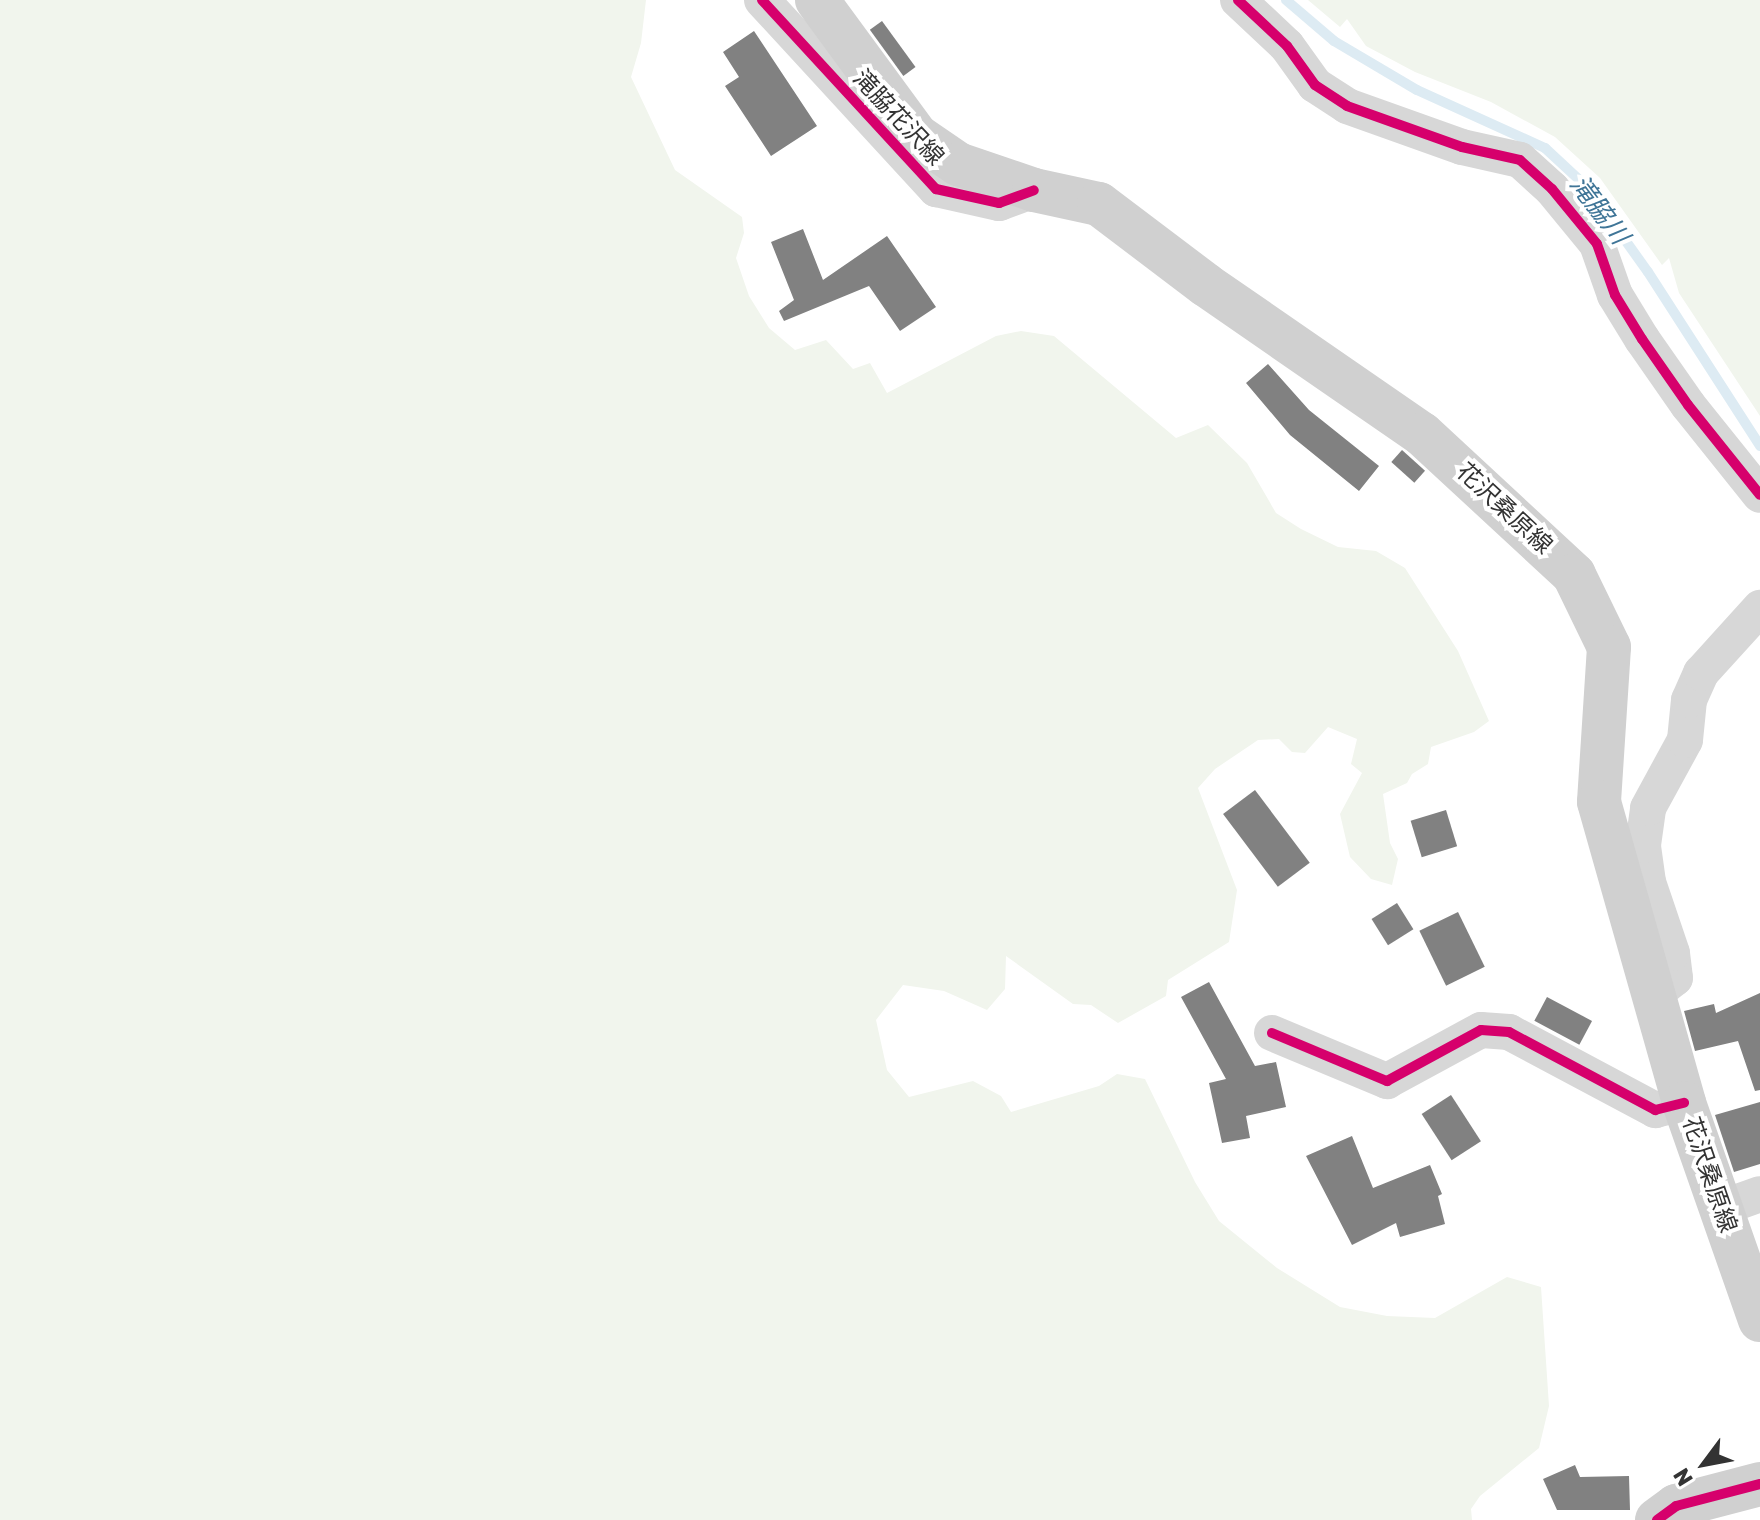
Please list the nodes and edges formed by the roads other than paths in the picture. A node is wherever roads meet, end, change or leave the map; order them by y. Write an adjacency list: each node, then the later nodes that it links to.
1 (762, 0): 4 (street, 滝脇花沢線)
2 (817, 0): 4 (main road, 花沢桑原線)
3 (1238, 0): 5 (street)
4 (1034, 190): 7 (main road, 花沢桑原線)
5 (1760, 495)
6 (1760, 608): 7 (street)
7 (1652, 996): 9 (main road, 花沢桑原線)
8 (1272, 1033): 9 (street)
9 (1684, 1103): 10 (main road, 花沢桑原線)
10 (1740, 1201): 11 (main road, 花沢桑原線)
11 (1760, 1320)
12 (1760, 1484): 13 (main road)
13 (1657, 1520)

